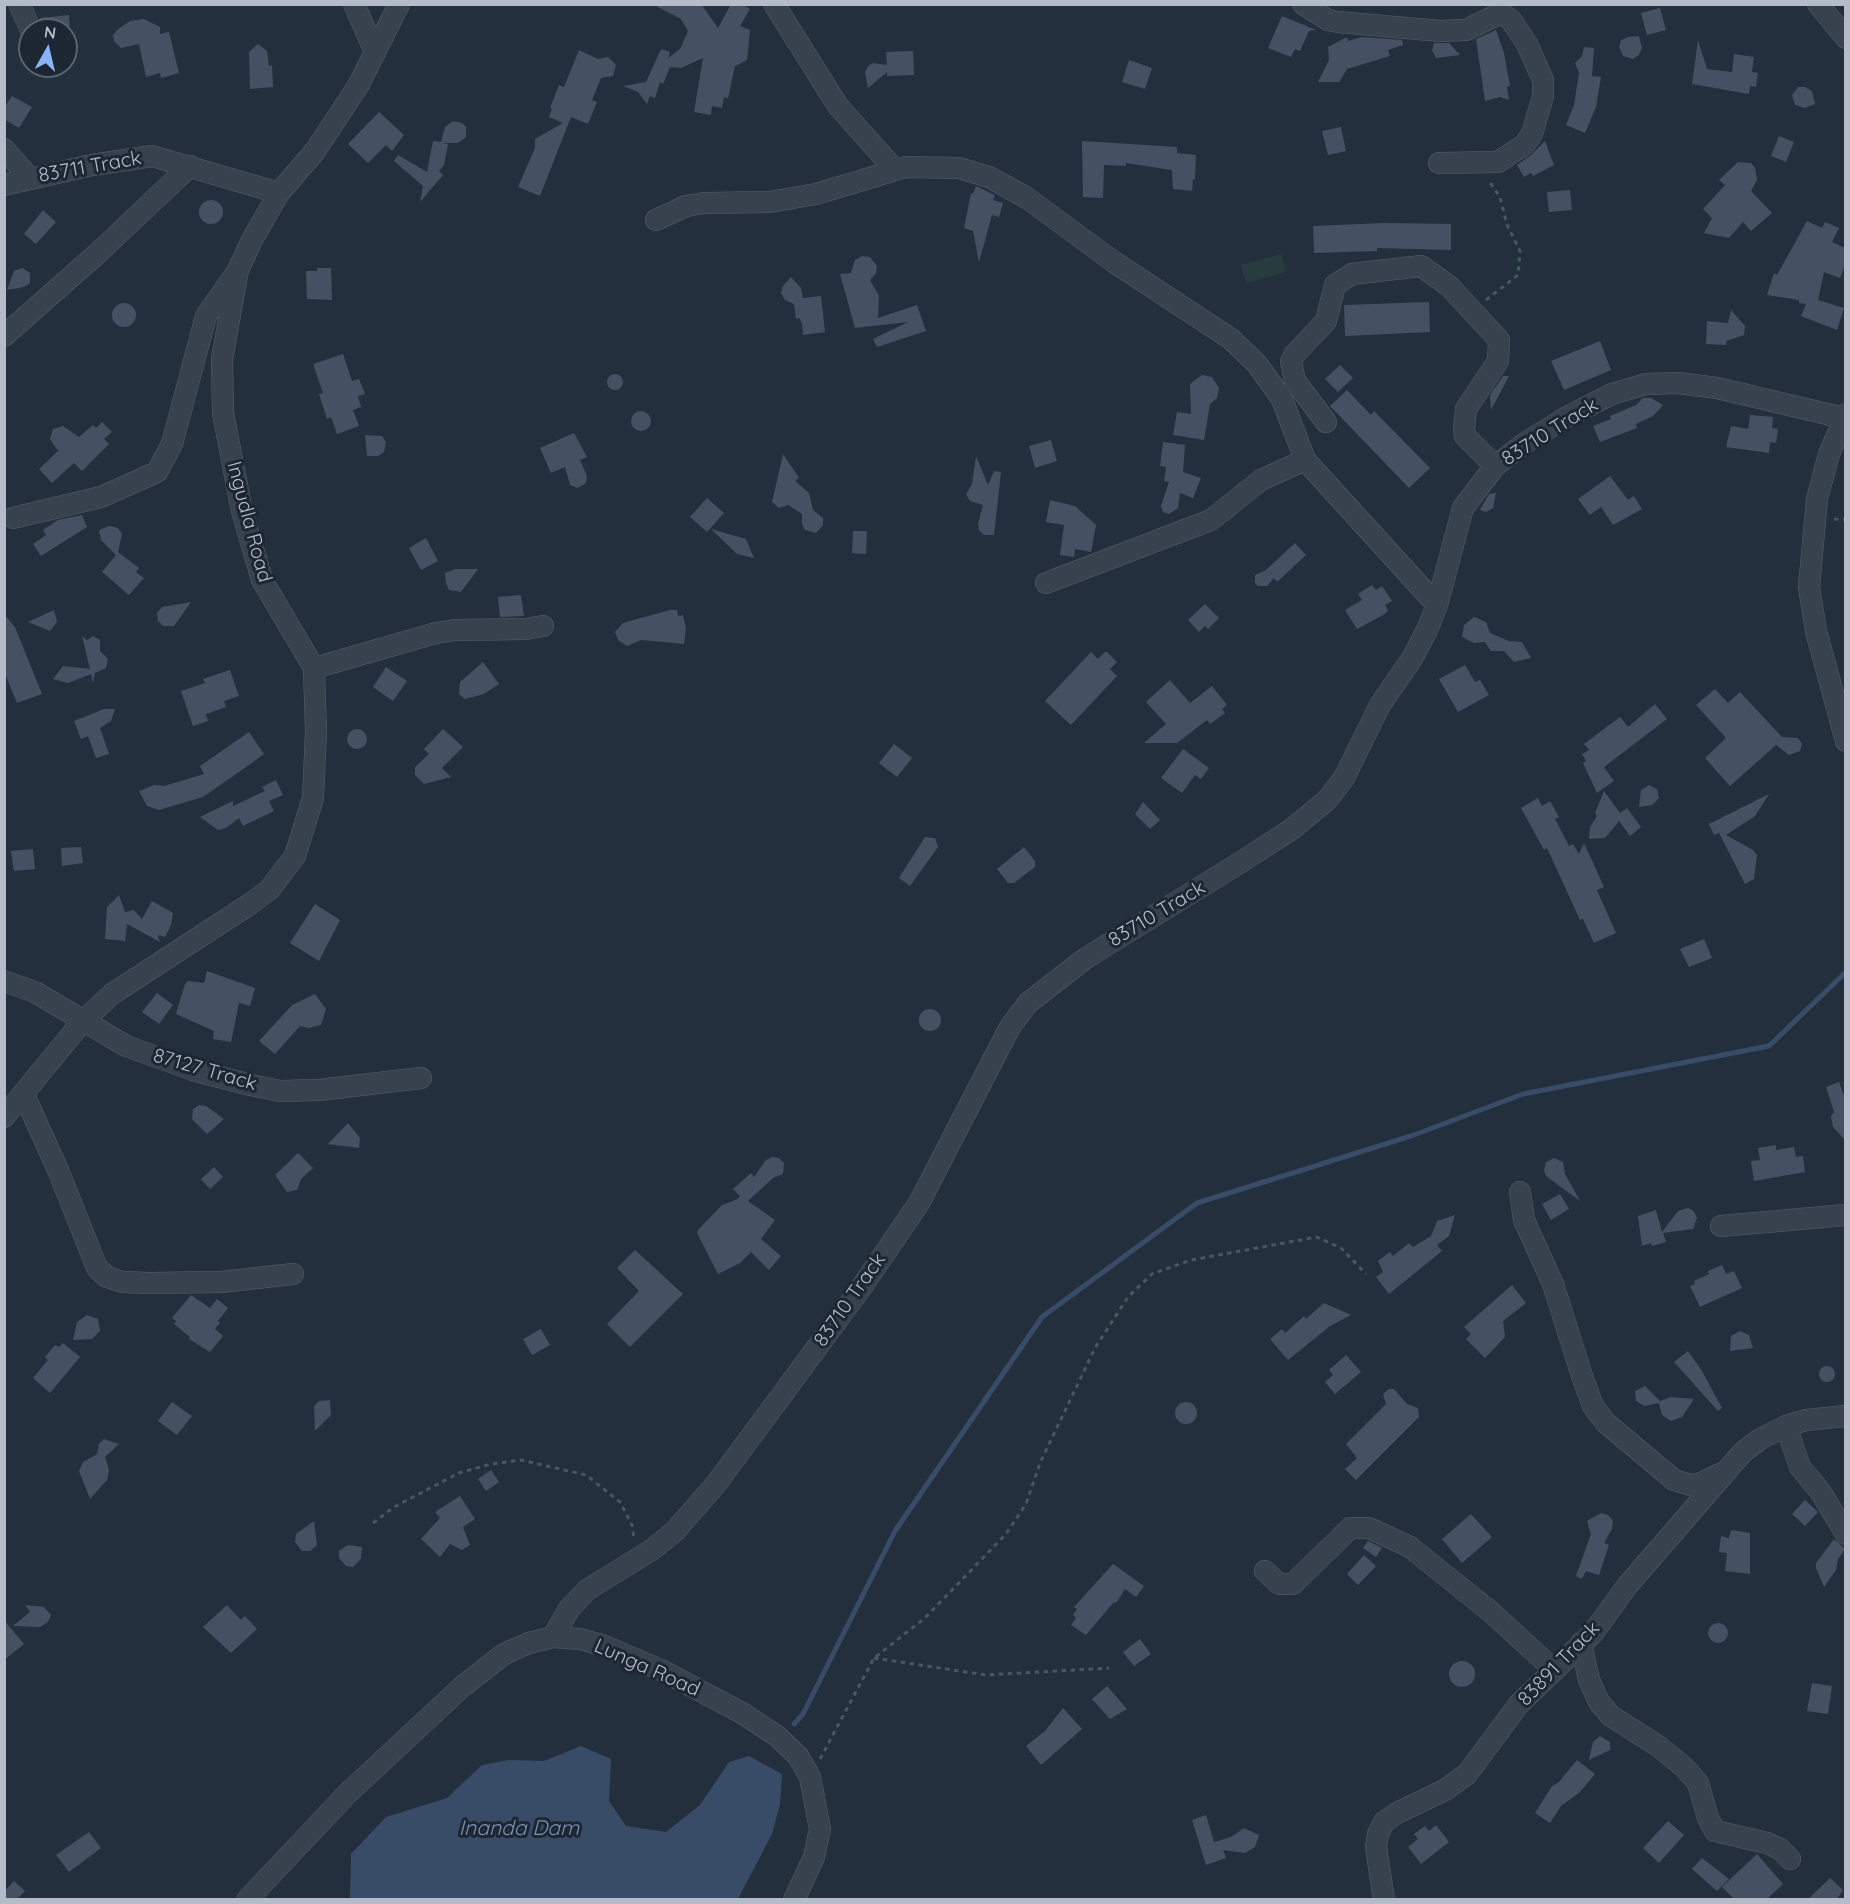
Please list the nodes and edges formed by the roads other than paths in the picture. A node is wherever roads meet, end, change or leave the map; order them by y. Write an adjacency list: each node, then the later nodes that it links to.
1 (19, 4): 8 (street)
2 (354, 4): 10 (street)
3 (399, 4): 10 (street, Ingudla Road)
4 (774, 4): 14 (street)
5 (1303, 4): 7 (street)
6 (1818, 4): 9 (street)
7 (1501, 9): 12 (street)
8 (25, 18)
9 (1845, 38)
10 (375, 52): 17 (street, Ingudla Road)
11 (4, 148): 15 (street)
12 (1439, 163)
13 (190, 166): 15 (street, 83711 Track); 17 (street, 83711 Track); 20 (street)
14 (896, 170): 18 (street); 23 (street)
15 (30, 178): 16 (street, 83711 Track)
16 (4, 185)
17 (279, 193): 19 (street, Ingudla Road)
18 (657, 220)
19 (238, 270): 25 (street); 29 (street, Ingudla Road)
20 (4, 336)
21 (1845, 416): 24 (street, 83710 Track); 30 (street)
22 (1326, 422): 24 (street)
23 (1305, 460): 26 (street); 27 (street)
24 (1494, 466): 27 (street, 83710 Track)
25 (13, 518)
26 (1046, 583)
27 (1437, 605): 45 (street, 83710 Track)
28 (543, 626): 29 (street)
29 (314, 668): 32 (street, Ingudla Road)
30 (1845, 741)
31 (4, 981): 32 (street, 87127 Track)
32 (82, 1022): 33 (street, 87127 Track); 34 (street, Ingudla Road)
33 (421, 1078)
34 (24, 1095): 35 (street, Ingudla Road); 39 (street)
35 (4, 1118)
36 (1520, 1192): 42 (street)
37 (1845, 1215): 38 (street)
38 (1721, 1226)
39 (292, 1274)
40 (1845, 1416): 41 (street, 83891 Track)
41 (1786, 1426): 42 (street, 83891 Track); 43 (street)
42 (1727, 1469): 46 (street, 83891 Track)
43 (1845, 1534)
44 (1265, 1570): 47 (street)
45 (553, 1637): 49 (street, Lunga Road); 50 (street, Lunga Road)
46 (1581, 1643): 47 (street, 83891 Track); 48 (street)
47 (1553, 1669): 51 (street, 83891 Track)
48 (1790, 1859)
49 (247, 1899)
50 (794, 1899)
51 (1384, 1899)

